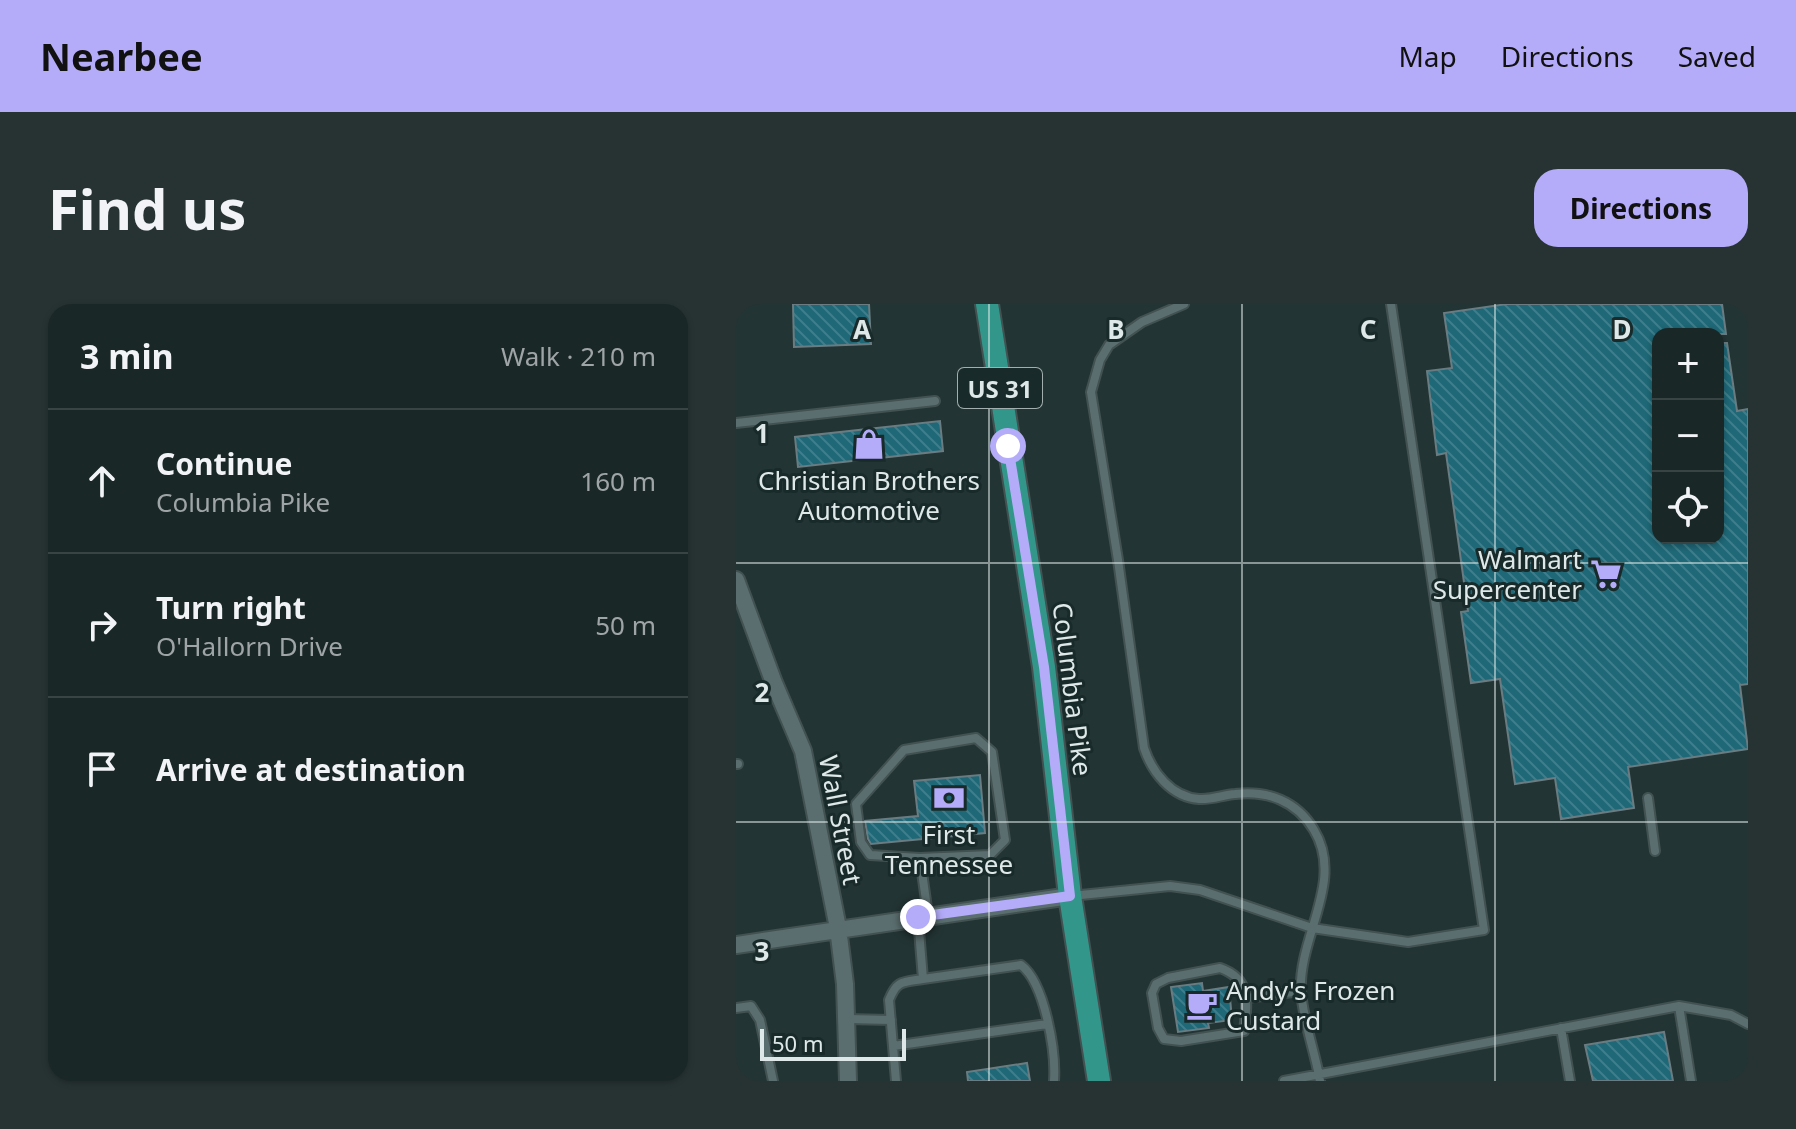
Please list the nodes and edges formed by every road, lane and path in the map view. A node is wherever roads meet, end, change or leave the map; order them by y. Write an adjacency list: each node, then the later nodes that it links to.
1 (987, 304): 10 (main road, Columbia Pike / US 31)
2 (1184, 304): 13 (lane)
3 (1391, 304): 13 (lane)
4 (935, 401): 5 (lane)
5 (736, 423)
6 (736, 580): 12 (street, Wall Street)
7 (1648, 798): 8 (lane)
8 (1655, 851)
9 (920, 858): 9 (lane); 11 (lane)
10 (1070, 896): 11 (street); 13 (lane); 31 (main road, Columbia Pike / US 31)
11 (923, 916): 12 (street); 15 (lane)
12 (838, 928): 14 (street); 20 (street, Wall Street)
13 (1312, 928): 16 (lane)
14 (736, 945)
15 (923, 979): 21 (lane); 22 (lane)
16 (1301, 991): 17 (lane); 26 (lane)
17 (1247, 998): 17 (lane)
18 (1679, 1006): 23 (lane); 24 (lane); 34 (lane)
19 (736, 1008): 27 (lane)
20 (846, 1019): 21 (lane); 28 (street, Wall Street)
21 (891, 1020): 25 (lane)
22 (1047, 1024): 25 (lane); 30 (lane)
23 (1748, 1024)
24 (1561, 1028): 26 (lane); 33 (lane)
25 (893, 1046): 29 (lane)
26 (1319, 1078): 32 (lane)
27 (773, 1081)
28 (848, 1081)
29 (896, 1081)
30 (1054, 1081)
31 (1099, 1081)
32 (1284, 1081)
33 (1570, 1081)
34 (1691, 1081)

